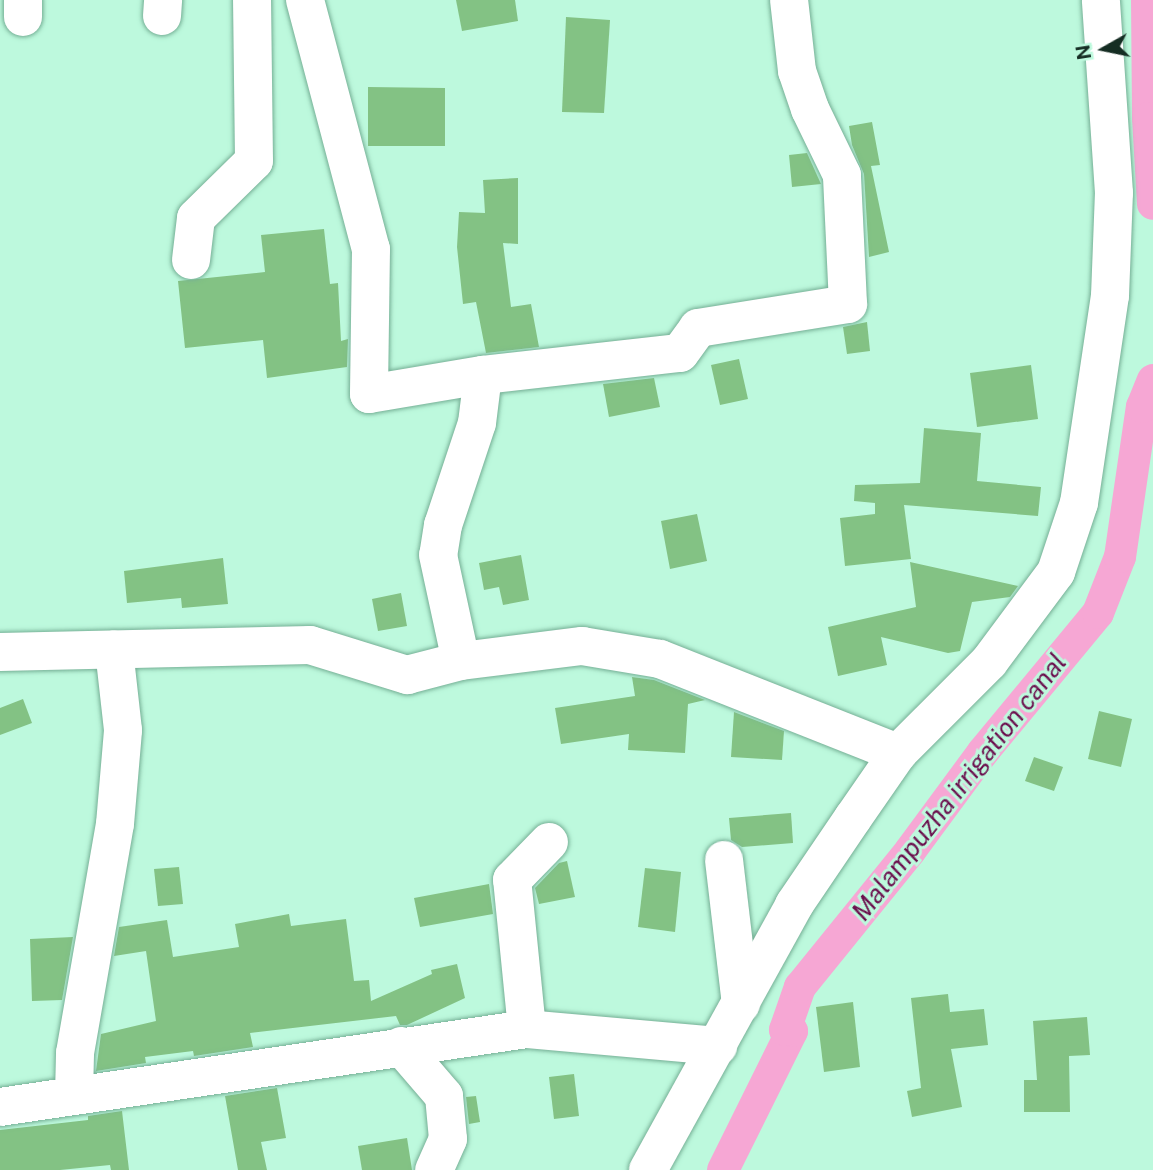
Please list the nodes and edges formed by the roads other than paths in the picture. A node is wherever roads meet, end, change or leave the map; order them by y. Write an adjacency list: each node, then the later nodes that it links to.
1 (252, 0): 5 (street)
2 (305, 0): 6 (street)
3 (789, 0): 6 (street)
4 (1101, 0): 10 (street)
5 (191, 260)
6 (482, 375): 9 (street)
7 (114, 650): 8 (street); 9 (street); 17 (street)
8 (0, 652)
9 (460, 661): 10 (street)
10 (898, 753): 13 (street)
11 (548, 842): 14 (street)
12 (724, 860): 13 (street)
13 (741, 1004): 16 (street)
14 (527, 1029): 15 (street); 16 (street)
15 (401, 1046): 17 (street); 19 (street)
16 (718, 1046): 20 (street)
17 (74, 1095): 18 (street)
18 (0, 1107)
19 (434, 1170)
20 (648, 1170)

